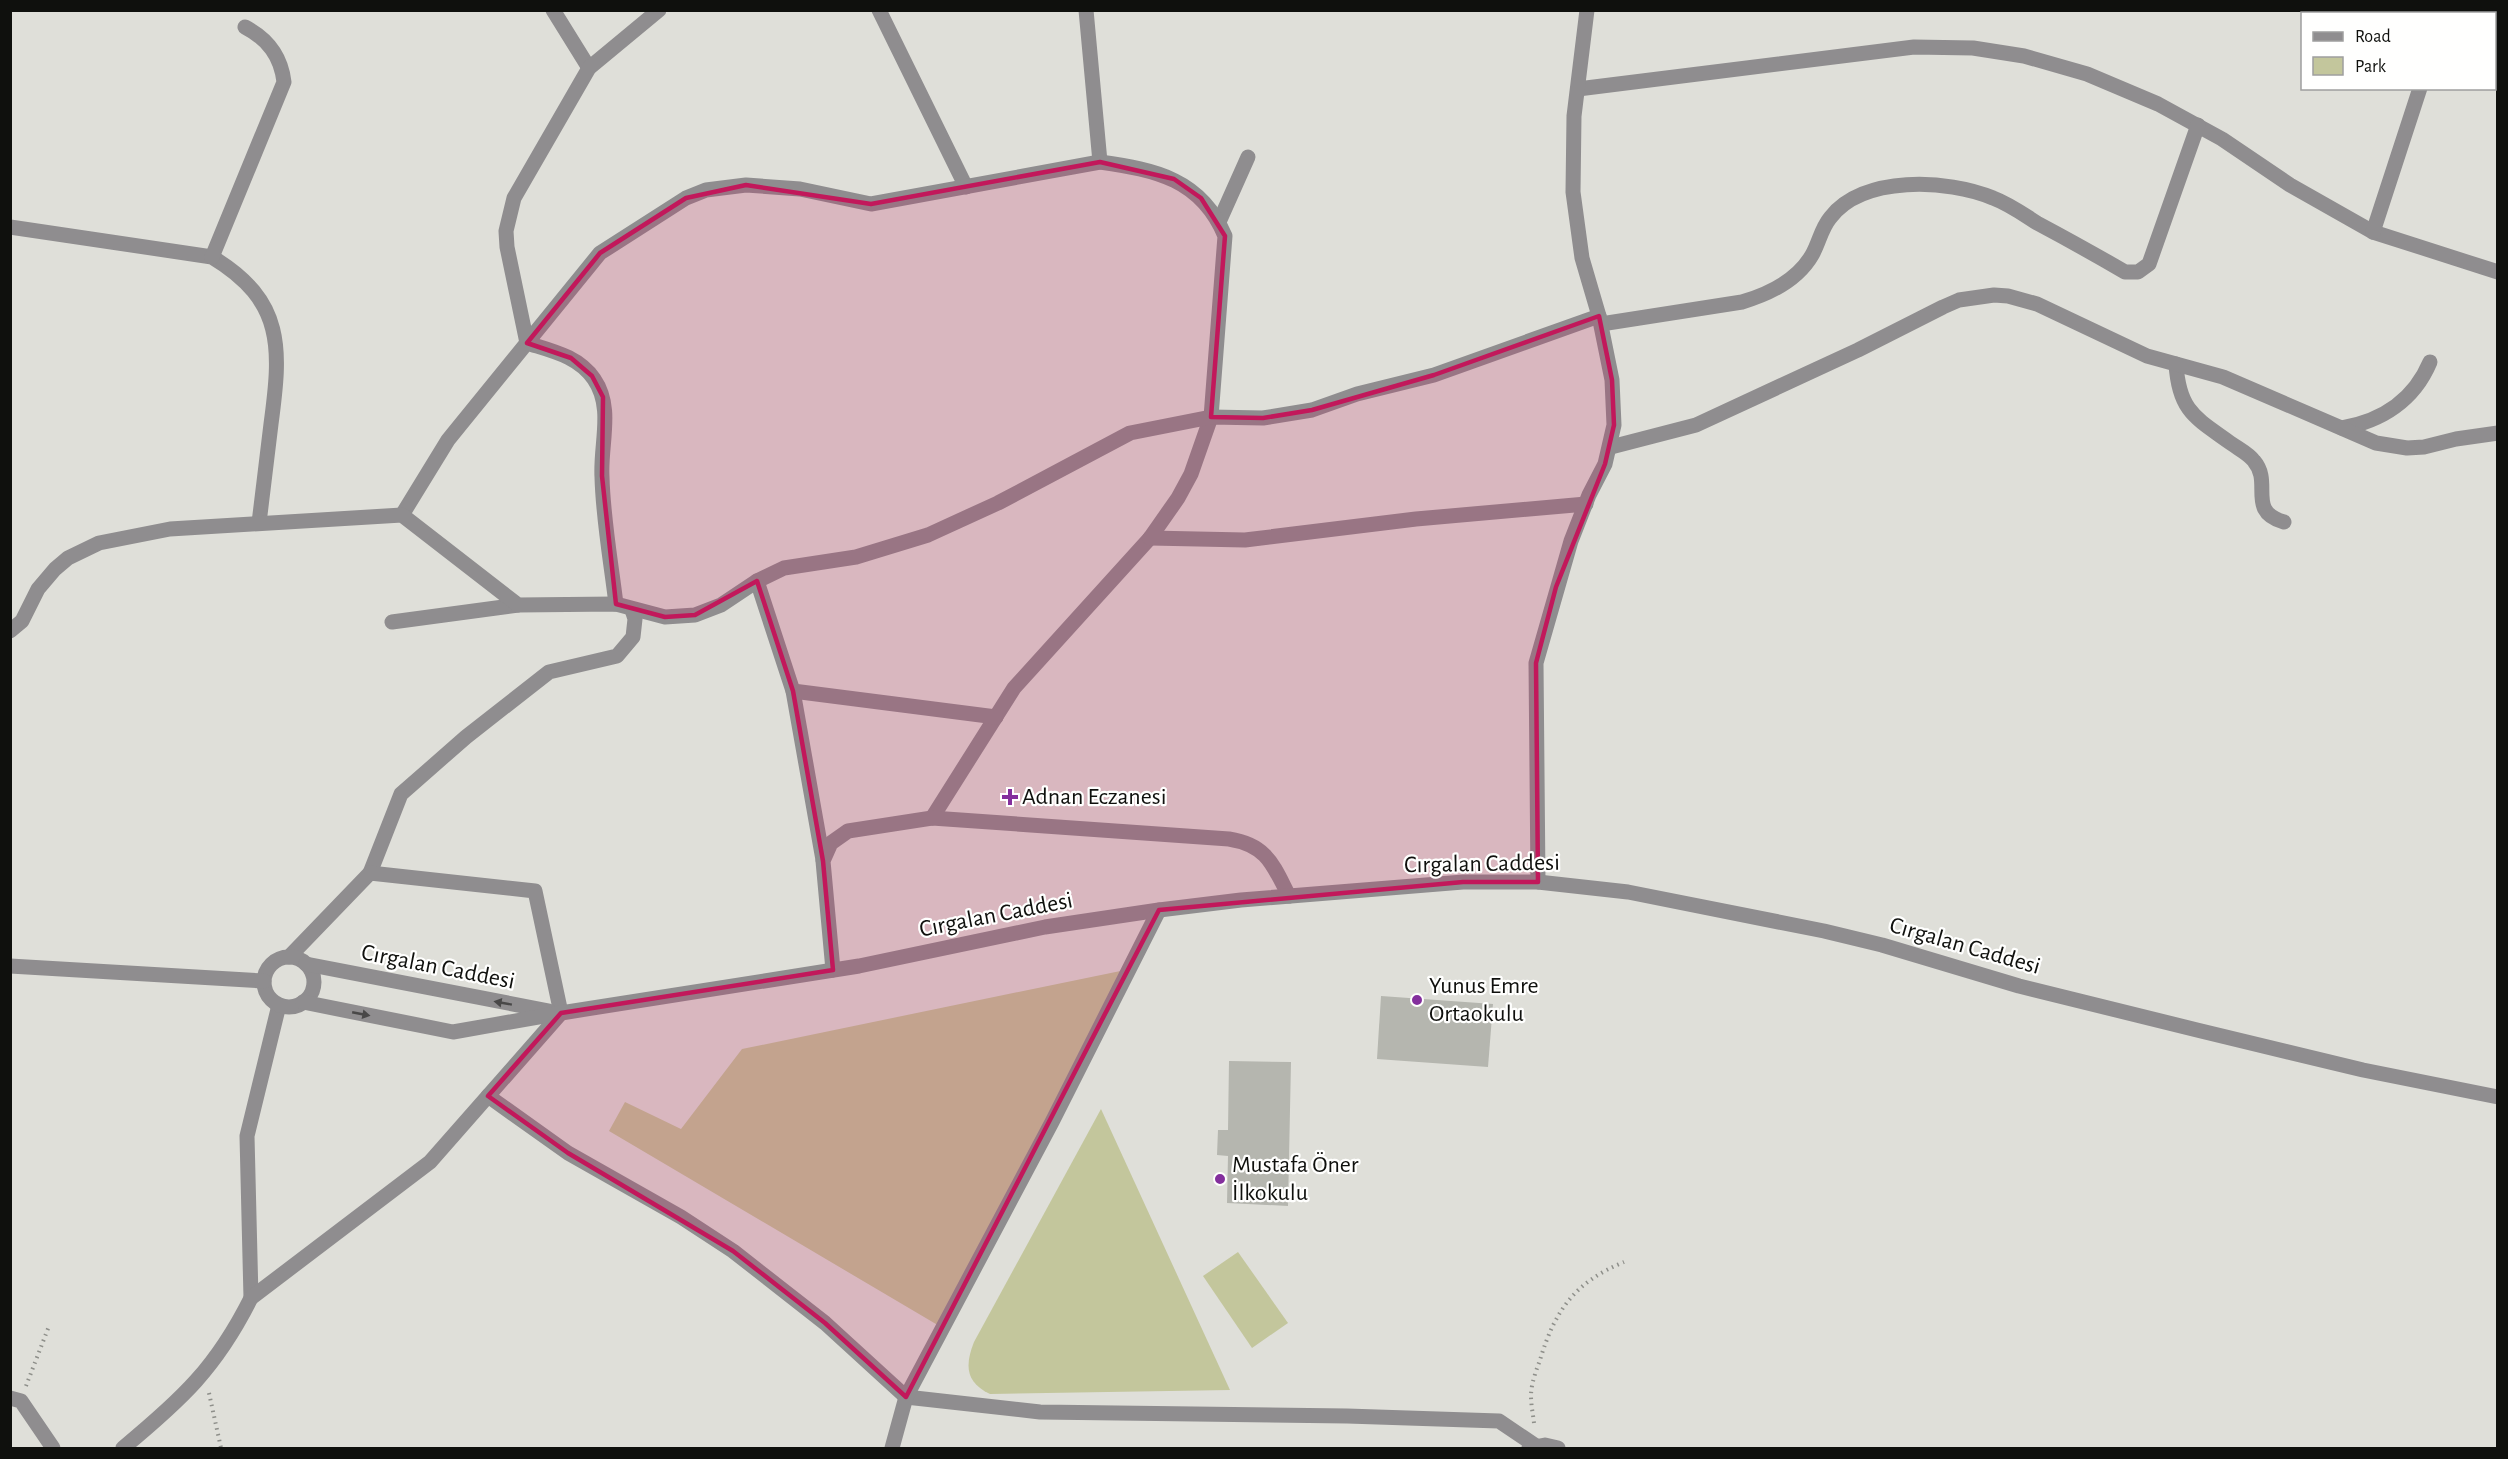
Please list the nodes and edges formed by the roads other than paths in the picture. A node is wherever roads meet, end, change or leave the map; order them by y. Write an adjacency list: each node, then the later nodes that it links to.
1 (553, 10): 7 (street)
2 (659, 10): 7 (street)
3 (879, 10): 13 (street)
4 (1086, 10): 12 (street)
5 (1587, 10): 8 (street)
6 (245, 27): 17 (street)
7 (589, 68): 20 (street)
8 (1578, 89): 10 (street); 19 (street)
9 (2419, 90): 16 (street)
10 (2198, 125): 16 (street); 19 (street)
11 (1248, 158): 14 (street)
12 (1100, 162): 13 (street); 14 (street)
13 (966, 186): 20 (street)
14 (1219, 222): 23 (street)
15 (10, 227): 17 (street)
16 (2373, 232): 18 (street)
17 (212, 257): 30 (street)
18 (2498, 272)
19 (1600, 320): 23 (street); 26 (street)
20 (527, 343): 28 (street); 33 (street)
21 (2430, 362): 24 (street)
22 (2176, 364): 24 (street); 26 (street); 29 (street)
23 (1211, 417): 31 (street); 32 (street)
24 (2342, 428): 25 (street)
25 (2498, 433)
26 (1611, 447): 27 (street)
27 (1586, 504): 31 (street); 43 (street)
28 (402, 515): 30 (street); 34 (street)
29 (2284, 522)
30 (259, 523): 37 (street)
31 (1150, 538): 39 (street)
32 (757, 581): 35 (street); 38 (street)
33 (616, 604): 34 (street); 35 (street)
34 (518, 605): 36 (street)
35 (632, 610): 42 (street)
36 (392, 622)
37 (10, 631)
38 (793, 691): 39 (street); 41 (street)
39 (996, 717): 40 (street)
40 (932, 818): 41 (street); 44 (street)
41 (823, 861): 49 (street)
42 (370, 873): 46 (street); 53 (street)
43 (1538, 882): 44 (street, Cırgalan Caddesi); 55 (street, Cırgalan Caddesi)
44 (1289, 896): 45 (street, Cırgalan Caddesi)
45 (1159, 910): 49 (street, Cırgalan Caddesi); 57 (street)
46 (289, 957): 47 (street); 50 (street)
47 (306, 964): 51 (street); 53 (street, Cırgalan Caddesi, one-way to 47)
48 (10, 966): 50 (street)
49 (833, 970): 53 (street, Cırgalan Caddesi)
50 (264, 981): 52 (street)
51 (303, 1002): 52 (street); 53 (street, Cırgalan Caddesi, one-way to 53)
52 (279, 1005): 56 (street)
53 (561, 1013): 54 (street)
54 (488, 1096): 56 (street); 57 (street)
55 (2498, 1097)
56 (251, 1298): 61 (street)
57 (906, 1397): 59 (street); 62 (street)
58 (16, 1399): 60 (street)
59 (1532, 1447): 63 (street)
60 (53, 1449)
61 (123, 1449)
62 (892, 1449)
63 (1558, 1449)

